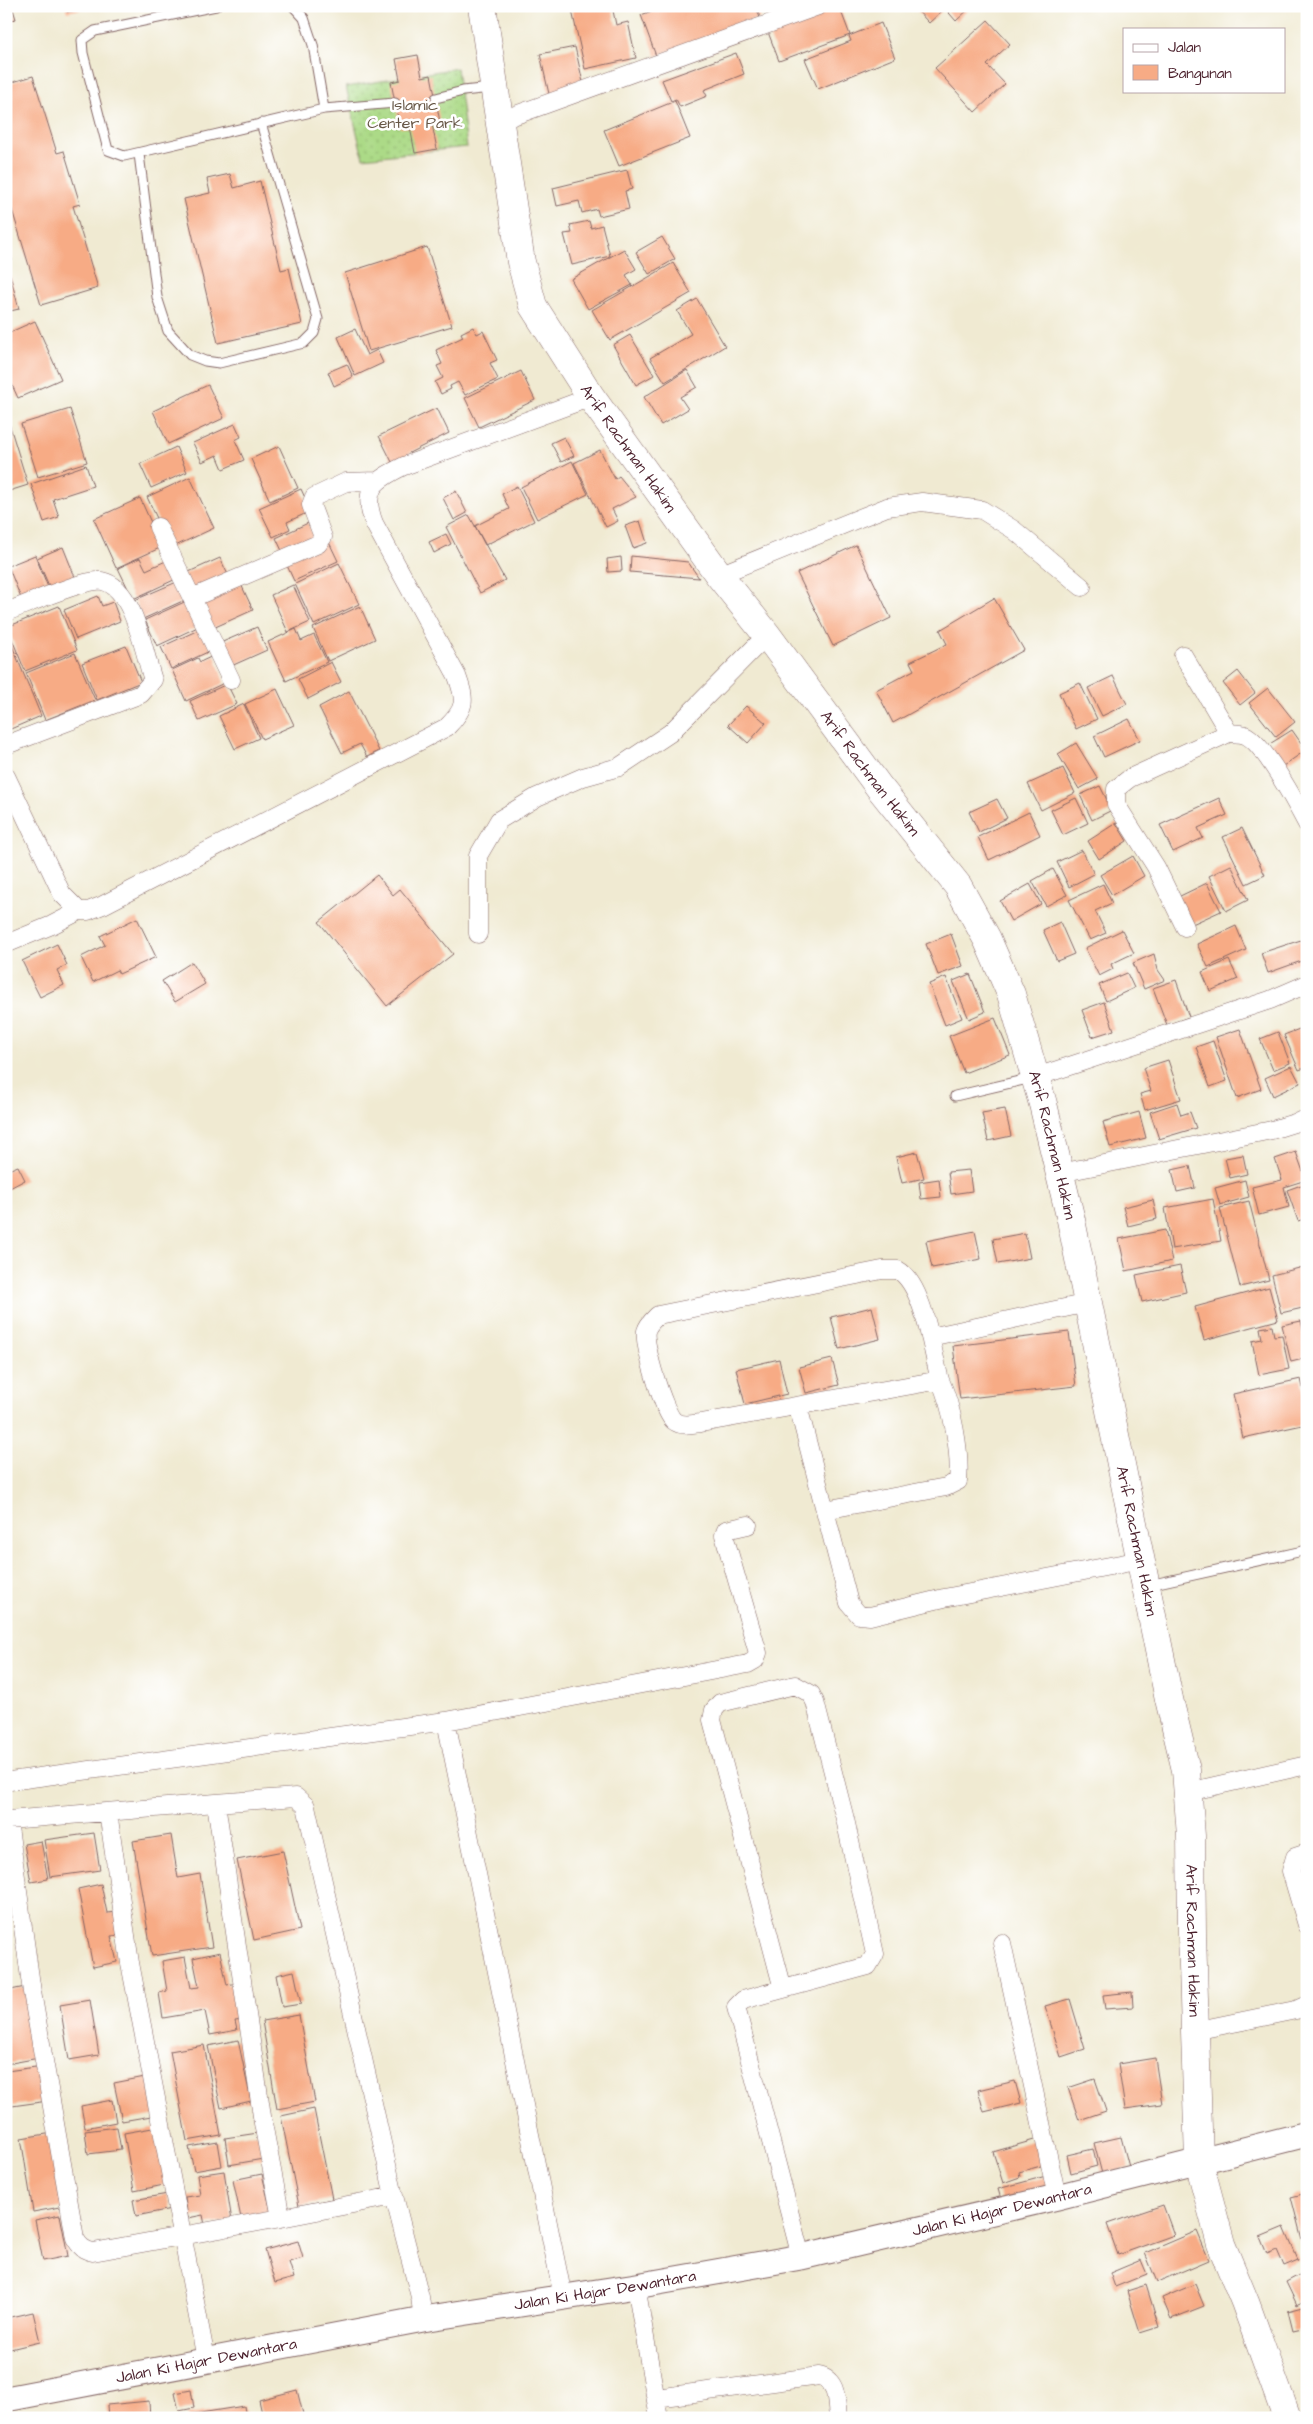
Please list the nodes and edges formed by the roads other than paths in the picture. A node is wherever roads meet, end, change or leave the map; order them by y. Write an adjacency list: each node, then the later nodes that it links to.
1 (216, 6): 11 (lane)
2 (293, 6): 8 (lane)
3 (482, 6): 5 (main road, Arif Rachman Hakim)
4 (818, 6): 9 (street)
5 (494, 88): 6 (lane); 9 (main road, Arif Rachman Hakim)
6 (436, 98)
7 (395, 103): 8 (lane)
8 (324, 109): 10 (lane)
9 (498, 121): 12 (main road, Arif Rachman Hakim)
10 (261, 123): 11 (lane); 11 (lane)
11 (139, 154)
12 (591, 397): 13 (street); 15 (main road, Arif Rachman Hakim)
13 (376, 481): 17 (street); 26 (street)
14 (158, 527): 17 (street)
15 (719, 575): 16 (street); 19 (main road, Arif Rachman Hakim)
16 (1082, 586)
17 (192, 598): 21 (street)
18 (6, 612): 23 (street)
19 (767, 635): 28 (street); 31 (main road, Arif Rachman Hakim)
20 (1183, 655): 22 (street)
21 (231, 680)
22 (1229, 733): 25 (street); 27 (street)
23 (6, 745)
24 (6, 776): 26 (street)
25 (1307, 824)
26 (79, 911): 29 (street)
27 (1185, 927)
28 (478, 934)
29 (6, 944)
30 (1307, 984): 31 (street)
31 (1036, 1077): 32 (lane); 34 (main road, Arif Rachman Hakim)
32 (954, 1096)
33 (1307, 1119): 34 (street)
34 (1060, 1173): 35 (main road, Arif Rachman Hakim)
35 (1088, 1303): 36 (street); 42 (main road, Arif Rachman Hakim)
36 (930, 1337): 37 (street); 38 (street)
37 (940, 1380): 38 (street); 39 (street)
38 (798, 1406): 39 (street)
39 (824, 1510): 42 (street)
40 (748, 1525): 43 (street)
41 (1307, 1550): 42 (lane)
42 (1144, 1573): 46 (main road, Arif Rachman Hakim)
43 (446, 1721): 45 (street); 64 (street)
44 (1307, 1765): 46 (street)
45 (10, 1781)
46 (1188, 1792): 55 (main road, Arif Rachman Hakim)
47 (216, 1804): 48 (street); 58 (street); 60 (street)
48 (108, 1812): 49 (street); 61 (street)
49 (7, 1820): 61 (street)
50 (1307, 1854): 51 (street)
51 (1307, 1925)
52 (1002, 1943): 59 (street)
53 (782, 1989): 53 (street); 62 (street)
54 (1307, 2005): 55 (street)
55 (1194, 2031): 57 (main road, Arif Rachman Hakim)
56 (1307, 2134): 57 (street, Jalan Ki Hajar Dewantara)
57 (1199, 2162): 59 (street, Jalan Ki Hajar Dewantara); 71 (main road, Arif Rachman Hakim)
58 (394, 2196): 60 (street); 65 (street)
59 (1057, 2197): 62 (street, Jalan Ki Hajar Dewantara)
60 (281, 2218): 61 (street)
61 (183, 2236): 66 (street)
62 (801, 2256): 63 (street, Jalan Ki Hajar Dewantara)
63 (636, 2286): 64 (street, Jalan Ki Hajar Dewantara); 67 (street)
64 (562, 2298): 65 (street, Jalan Ki Hajar Dewantara)
65 (423, 2319): 66 (street, Jalan Ki Hajar Dewantara)
66 (206, 2359): 68 (street, Jalan Ki Hajar Dewantara)
67 (656, 2398): 69 (street); 70 (street)
68 (6, 2399)
69 (659, 2418)
70 (838, 2418)
71 (1287, 2418)

